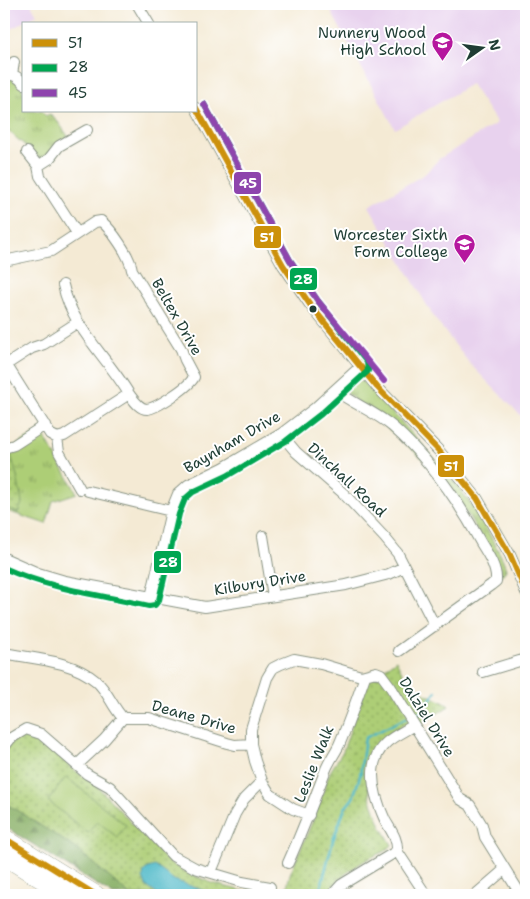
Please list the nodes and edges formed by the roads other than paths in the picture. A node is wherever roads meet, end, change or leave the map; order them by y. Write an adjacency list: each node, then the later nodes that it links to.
1 (137, 4): 2 (street)
2 (148, 22)
3 (14, 62): 4 (street)
4 (8, 74): 5 (street)
5 (22, 82)
6 (198, 112): 15 (street)
7 (86, 130): 9 (street)
8 (27, 152): 9 (street)
9 (38, 166): 10 (street)
10 (77, 233): 11 (street, Beltex Drive); 17 (street, Beltex Drive)
11 (4, 261)
12 (63, 285): 13 (street)
13 (78, 322): 14 (street); 17 (street)
14 (4, 364): 18 (street)
15 (360, 367): 16 (street, Baynham Drive); 26 (street)
16 (335, 390): 19 (street, Baynham Drive); 29 (street)
17 (129, 394): 20 (street)
18 (45, 425): 20 (street); 21 (street)
19 (281, 434): 22 (street, Baynham Drive); 25 (street, Dinchall Road)
20 (57, 438): 22 (street)
21 (4, 448)
22 (171, 511): 28 (street, Baynham Drive)
23 (263, 536): 27 (street)
24 (4, 558): 28 (street, Kilbury Drive)
25 (404, 567): 27 (street, Kilbury Drive); 29 (street, Dinchall Road)
26 (526, 592)
27 (274, 596): 28 (street, Kilbury Drive)
28 (151, 597)
29 (435, 626): 30 (street)
30 (399, 651)
31 (4, 652): 35 (street)
32 (526, 659): 33 (street)
33 (483, 672)
34 (365, 676): 36 (street, Dalziel Drive); 37 (street, Dalziel Drive); 41 (street, Leslie Walk)
35 (123, 718): 37 (street, Deane Drive); 39 (street)
36 (413, 724): 43 (street); 46 (street, Dalziel Drive)
37 (251, 744): 40 (street, Dalziel Drive)
38 (4, 747): 39 (street)
39 (77, 765): 47 (street)
40 (262, 781): 41 (street, Dalziel Drive); 47 (street)
41 (310, 815): 45 (street, Leslie Walk)
42 (4, 838): 50 (highway)
43 (397, 852): 51 (street); 52 (street)
44 (4, 856): 49 (highway)
45 (288, 863)
46 (504, 870): 53 (street); 54 (street, Dalziel Drive)
47 (211, 872): 48 (street)
48 (270, 886)
49 (67, 895)
50 (96, 895)
51 (332, 895)
52 (426, 895)
53 (475, 895)
54 (521, 895)

